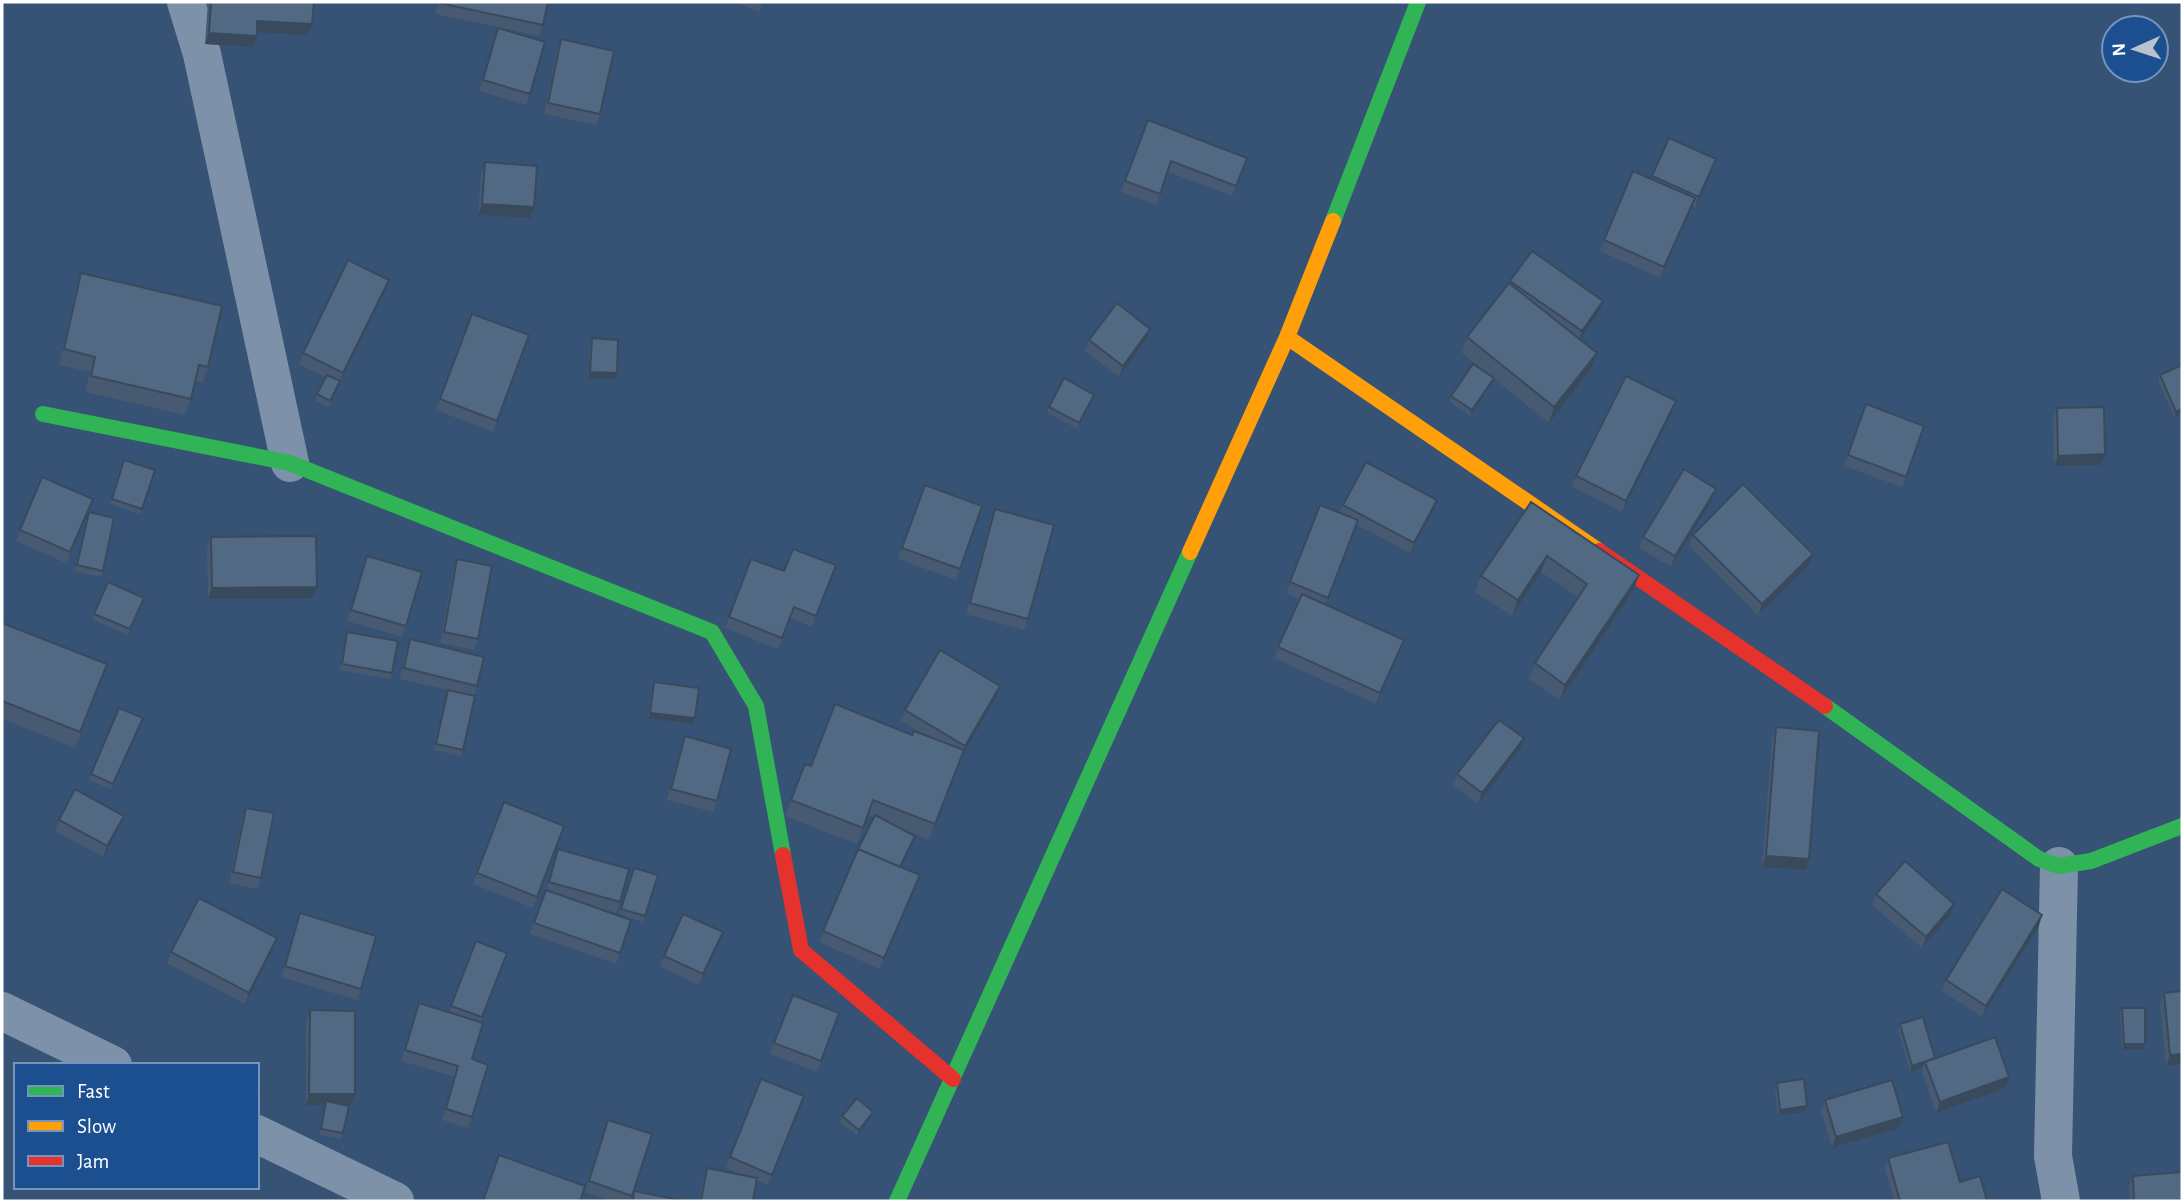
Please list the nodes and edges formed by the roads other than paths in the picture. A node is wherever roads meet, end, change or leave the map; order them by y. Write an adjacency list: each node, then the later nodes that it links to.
1 (186, 2): 5 (street)
2 (1418, 2): 3 (street)
3 (1287, 337): 7 (street); 10 (street)
4 (43, 414): 5 (street)
5 (290, 463): 10 (street)
6 (2182, 826): 7 (street)
7 (2059, 866): 14 (street)
8 (2, 1011): 9 (street)
9 (109, 1063)
10 (953, 1079): 13 (street)
11 (259, 1136): 12 (street)
12 (396, 1201)
13 (897, 1201)
14 (2061, 1201)

